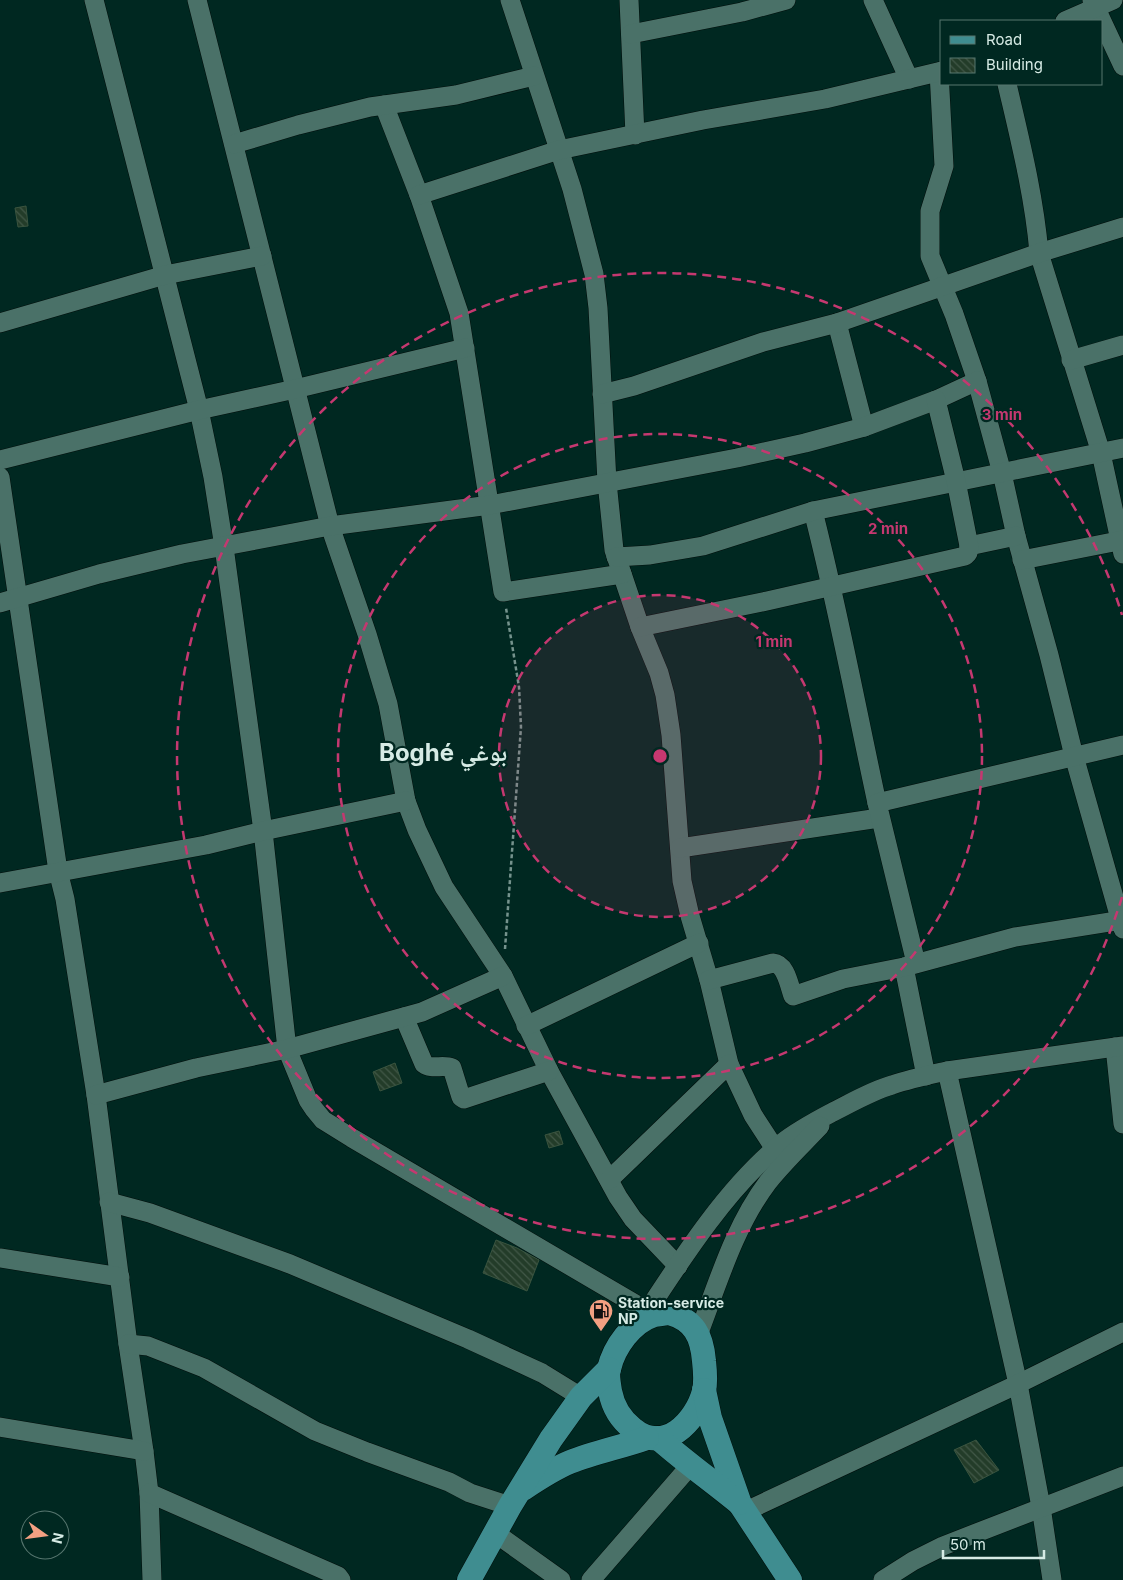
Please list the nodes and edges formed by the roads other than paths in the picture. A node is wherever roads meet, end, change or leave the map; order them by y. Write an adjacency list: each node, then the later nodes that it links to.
1 (94, 0): 25 (street)
2 (197, 0): 19 (street)
3 (510, 0): 13 (street)
4 (629, 0): 10 (street)
5 (786, 0): 8 (street)
6 (874, 0): 14 (street)
7 (1100, 2): 9 (street); 11 (street)
8 (741, 6): 10 (street)
9 (1067, 20)
10 (632, 34): 18 (street)
11 (1123, 66)
12 (940, 72): 14 (street)
13 (534, 76): 17 (street); 20 (street)
14 (909, 79): 18 (street)
15 (941, 85): 26 (street)
16 (1007, 85): 23 (street)
17 (384, 105): 19 (street); 21 (street)
18 (636, 135): 20 (street)
19 (234, 144): 24 (street)
20 (559, 150): 21 (street); 34 (street)
21 (419, 195): 30 (street)
22 (1123, 227): 23 (street)
23 (1039, 253): 26 (street); 31 (street)
24 (262, 256): 25 (street); 33 (street)
25 (165, 275): 27 (street); 36 (street)
26 (943, 286): 28 (street); 32 (street)
27 (0, 323)
28 (837, 323): 34 (street); 37 (street)
29 (1123, 346): 31 (street)
30 (465, 348): 33 (street); 45 (street)
31 (1071, 360): 39 (street)
32 (977, 381): 35 (street); 41 (street)
33 (295, 389): 36 (street); 47 (street)
34 (602, 394): 44 (street)
35 (936, 400): 37 (street); 43 (street)
36 (199, 410): 40 (street); 51 (street)
37 (864, 427): 44 (street)
38 (1123, 448): 39 (street)
39 (1101, 453): 41 (street); 49 (street)
40 (0, 460)
41 (1002, 473): 43 (street); 48 (street)
42 (0, 477): 55 (street)
43 (956, 481): 46 (street); 50 (street)
44 (607, 482): 45 (street); 53 (street)
45 (490, 505): 47 (street); 53 (street)
46 (813, 512): 53 (street); 54 (street)
47 (330, 526): 51 (street); 59 (street)
48 (1016, 536): 50 (street); 52 (street)
49 (1122, 545): 52 (street)
50 (969, 546): 54 (street)
51 (224, 547): 55 (street); 61 (street)
52 (1022, 560): 58 (street)
53 (619, 566): 56 (street)
54 (832, 586): 56 (street); 60 (street)
55 (9, 601): 63 (street)
56 (640, 627): 62 (street)
57 (1123, 745): 58 (street)
58 (1074, 756): 60 (street); 65 (street)
59 (406, 801): 61 (street); 68 (street)
60 (878, 810): 62 (street); 67 (street)
61 (262, 831): 63 (street); 73 (street)
62 (680, 848): 66 (street)
63 (58, 871): 64 (street); 78 (street)
64 (0, 883)
65 (1122, 923): 67 (street)
66 (699, 943): 69 (street); 71 (street)
67 (910, 965): 69 (street); 77 (street)
68 (503, 976): 70 (street); 71 (street)
69 (709, 980): 74 (street)
70 (404, 1017): 73 (street); 75 (street)
71 (526, 1026): 75 (street)
72 (1119, 1046): 76 (street); 80 (street)
73 (287, 1049): 78 (street); 87 (street)
74 (729, 1064): 81 (street); 82 (street)
75 (549, 1071): 82 (street)
76 (948, 1071): 77 (street); 92 (street)
77 (926, 1076): 79 (street)
78 (96, 1095): 83 (street)
79 (833, 1112): 81 (street); 89 (street)
80 (1123, 1124)
81 (775, 1149): 85 (street)
82 (609, 1180): 85 (street)
83 (109, 1202): 86 (street); 94 (street)
84 (0, 1258): 86 (street)
85 (678, 1266): 87 (street)
86 (120, 1277): 90 (street)
87 (644, 1316): 89 (main road); 91 (main road)
88 (1123, 1332): 92 (street)
89 (698, 1335): 93 (main road)
90 (128, 1344): 97 (street); 101 (street)
91 (609, 1369): 94 (main road); 96 (main road)
92 (1018, 1384): 102 (street); 103 (street)
93 (704, 1390): 96 (main road); 103 (main road)
94 (581, 1397): 101 (main road)
95 (0, 1427): 97 (street)
96 (653, 1438): 98 (main road); 101 (main road)
97 (144, 1451): 100 (street)
98 (690, 1466): 103 (main road); 109 (street)
99 (1123, 1476): 102 (street)
100 (149, 1493): 105 (street); 106 (street)
101 (515, 1499): 104 (main road)
102 (1041, 1507): 111 (street); 112 (street)
103 (742, 1508): 110 (main road)
104 (495, 1533): 107 (main road); 108 (street)
105 (152, 1580)
106 (341, 1580)
107 (469, 1580)
108 (561, 1580)
109 (591, 1580)
110 (790, 1580)
111 (883, 1580)
112 (1052, 1580)

